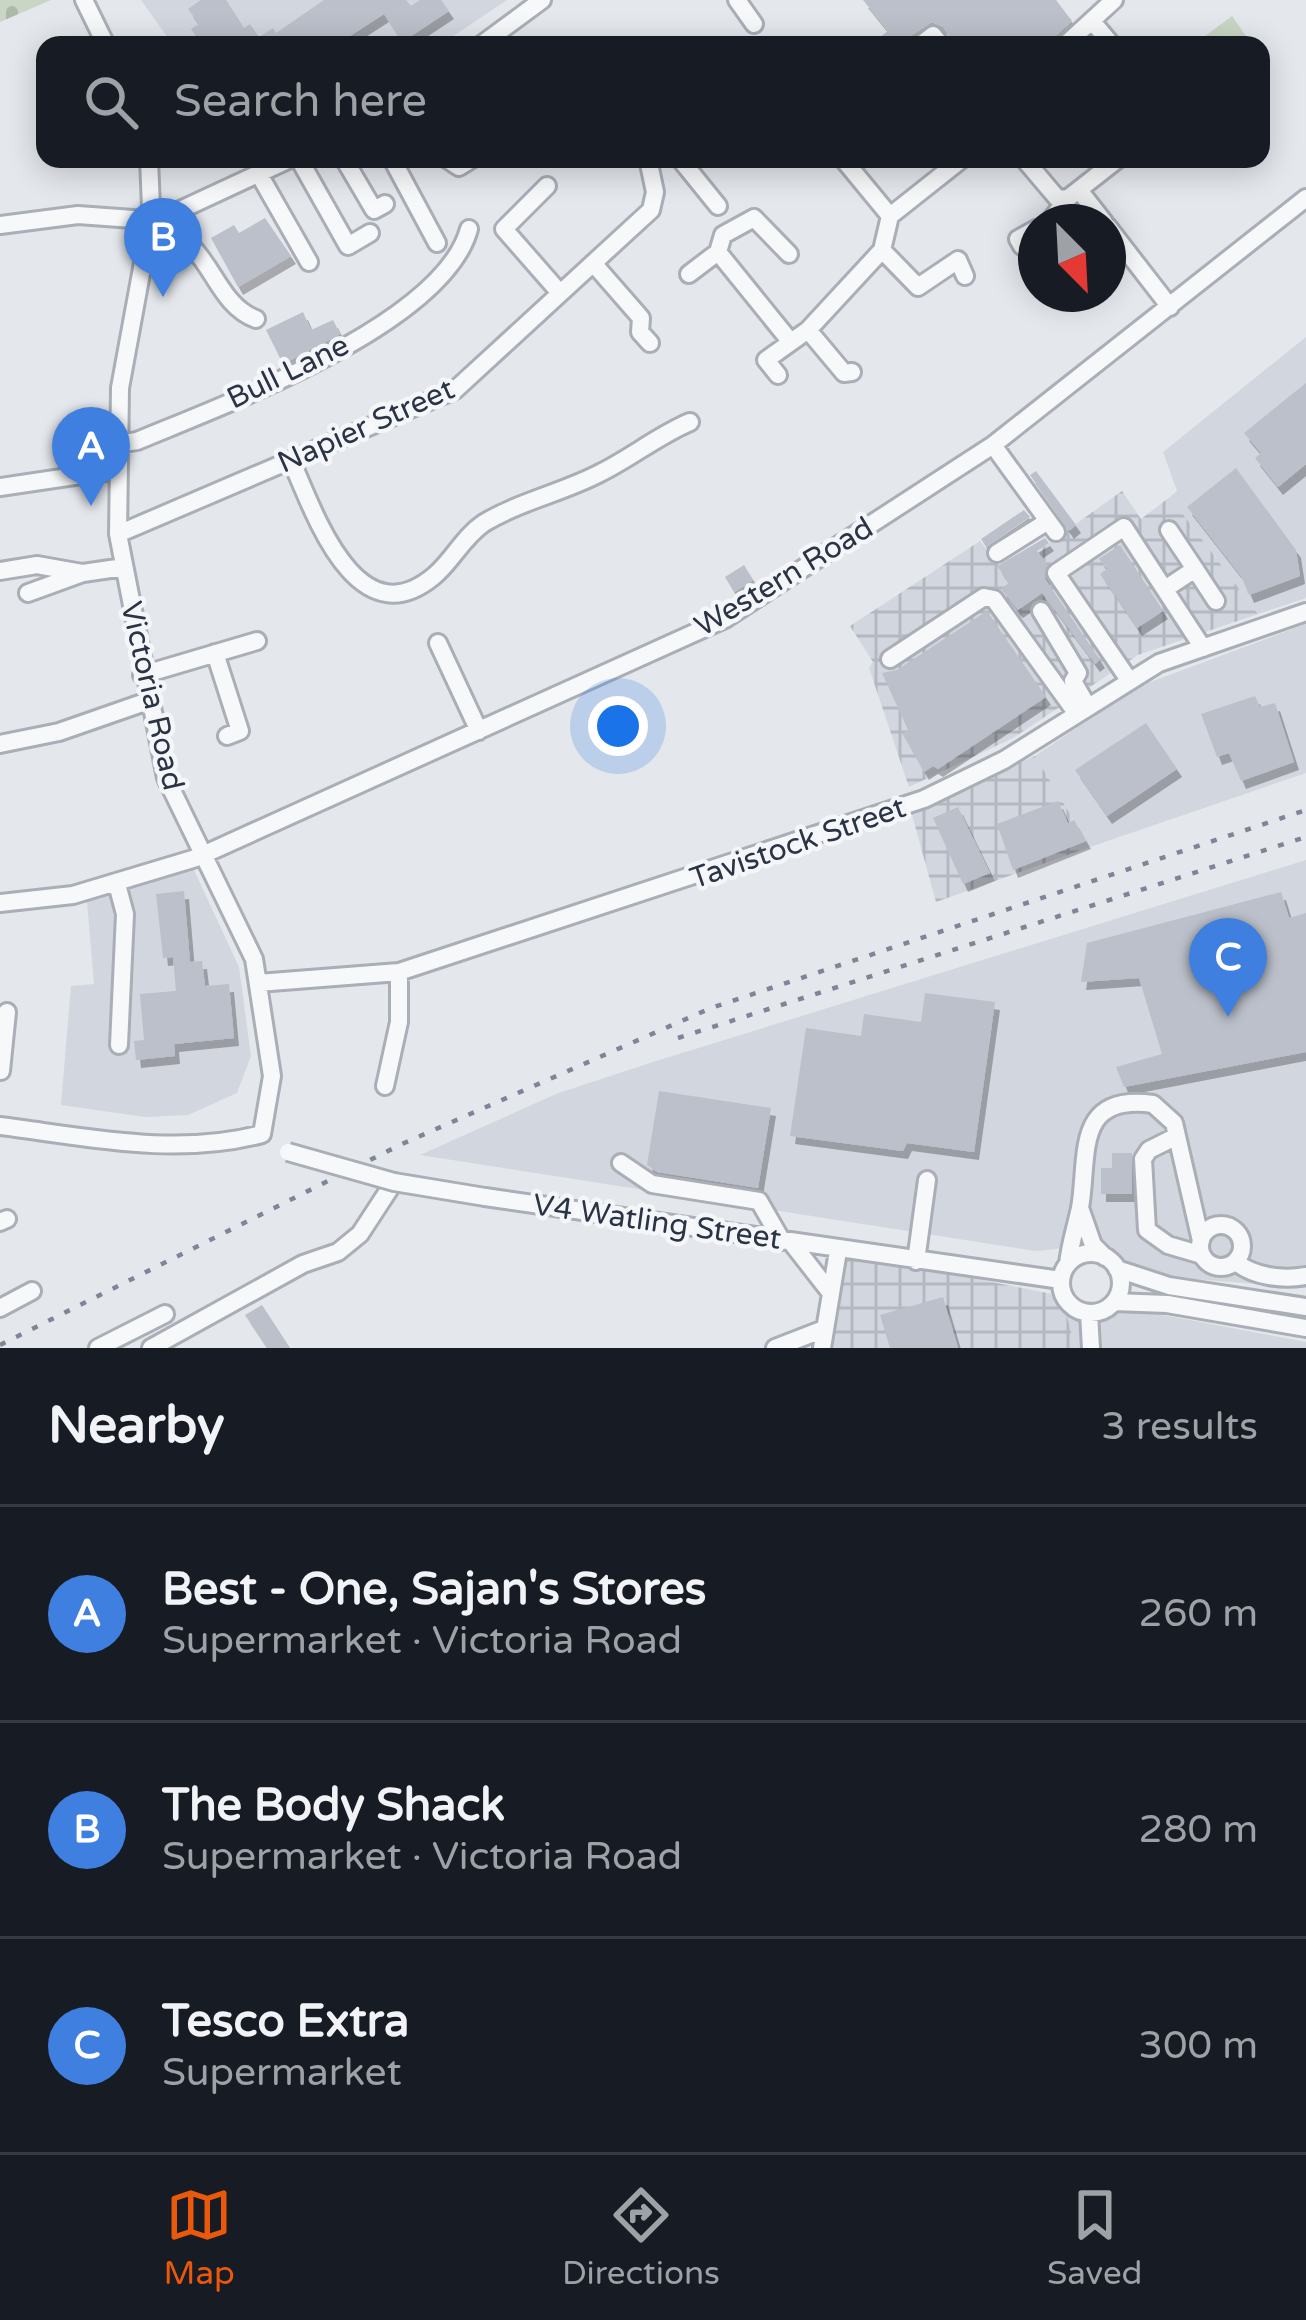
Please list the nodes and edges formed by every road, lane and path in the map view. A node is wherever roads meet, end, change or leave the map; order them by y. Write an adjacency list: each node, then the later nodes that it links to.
1 (84, 0): 7 (street)
2 (542, 0): 8 (street)
3 (737, 0): 6 (street)
4 (1114, 0): 5 (street)
5 (1092, 20): 9 (street); 10 (street)
6 (754, 24)
7 (102, 36)
8 (494, 36)
9 (1075, 36)
10 (1105, 36)
11 (150, 168): 32 (street)
12 (276, 168): 22 (street)
13 (300, 168): 35 (street)
14 (349, 168): 26 (street)
15 (397, 168): 37 (street)
16 (650, 168): 43 (street, Napier Street)
17 (687, 168): 29 (street)
18 (850, 168): 30 (street)
19 (951, 168): 30 (street)
20 (1032, 168): 24 (street)
21 (1107, 168): 24 (street)
22 (260, 176): 32 (street); 42 (street)
23 (547, 186): 46 (street)
24 (1073, 195): 27 (street); 28 (street)
25 (1306, 198): 47 (street, Western Road)
26 (385, 204)
27 (1065, 204)
28 (1083, 204)
29 (718, 206)
30 (890, 216): 38 (street)
31 (133, 219): 32 (street); 33 (street); 36 (street)
32 (159, 219): 36 (street); 48 (street)
33 (0, 225)
34 (469, 229): 55 (street, Bull Lane)
35 (370, 233)
36 (147, 241): 55 (street, Victoria Road)
37 (437, 243)
38 (882, 250): 45 (street); 49 (street)
39 (1126, 250): 47 (street)
40 (718, 252): 41 (street); 44 (street); 50 (street)
41 (790, 254)
42 (309, 262)
43 (593, 263): 46 (street, Napier Street); 51 (street)
44 (689, 274)
45 (965, 276)
46 (560, 293): 57 (street, Napier Street)
47 (1170, 307): 56 (street, Western Road)
48 (256, 319)
49 (808, 330): 50 (street); 52 (street)
50 (790, 341): 53 (street)
51 (650, 343)
52 (852, 373)
53 (778, 375)
54 (690, 422): 57 (street)
55 (118, 444): 58 (street, Victoria Road)
56 (993, 445): 62 (street); 81 (street, Western Road)
57 (291, 460): 61 (street, Napier Street)
58 (116, 470): 59 (street); 61 (street, Victoria Road)
59 (0, 487)
60 (1169, 530): 64 (street)
61 (118, 534): 63 (street, Victoria Road)
62 (997, 553)
63 (124, 567): 66 (street); 77 (street, Victoria Road)
64 (1195, 569): 67 (street); 69 (street)
65 (0, 571): 66 (street)
66 (83, 573): 68 (street)
67 (1165, 589): 74 (street); 78 (street)
68 (28, 593)
69 (1216, 601)
70 (1041, 611): 80 (street)
71 (1306, 612): 74 (street, Tavistock Street)
72 (257, 641): 75 (street)
73 (438, 643): 81 (street)
74 (1203, 648): 78 (street, Tavistock Street)
75 (215, 653): 77 (street); 82 (street)
76 (890, 659): 80 (street)
77 (142, 675): 79 (street, Victoria Road)
78 (1129, 680): 80 (street, Tavistock Street)
79 (148, 701): 83 (street); 84 (street, Victoria Road)
80 (1082, 710): 87 (street, Tavistock Street)
81 (479, 731): 84 (street, Western Road)
82 (227, 736)
83 (0, 744)
84 (202, 855): 85 (street, Western Road); 88 (street, Victoria Road)
85 (117, 884): 86 (street, Western Road); 90 (street)
86 (0, 903)
87 (398, 972): 88 (street, Tavistock Street); 92 (street)
88 (258, 983): 94 (street, Victoria Road)
89 (10, 1011): 91 (street)
90 (119, 1045)
91 (1, 1071)
92 (385, 1086)
93 (0, 1126): 94 (street)
94 (262, 1134): 98 (street, V4 Watling Street, bridge)
95 (1177, 1136): 99 (street); 100 (street); 103 (street)
96 (621, 1163): 102 (street)
97 (927, 1180): 105 (street)
98 (394, 1182): 102 (street, V4 Watling Street, bridge); 120 (street)
99 (1196, 1204): 101 (street); 103 (street)
100 (1080, 1207): 107 (street); 108 (street)
101 (1223, 1225): 103 (street); 106 (street)
102 (786, 1242): 104 (street, V4 Watling Street); 111 (street)
103 (1201, 1248): 106 (street)
104 (838, 1251): 105 (street, V4 Watling Street); 111 (street)
105 (916, 1262): 108 (street, V4 Watling Street)
106 (1236, 1262): 109 (street)
107 (1111, 1263): 108 (street); 112 (street); 113 (street)
108 (1065, 1272): 115 (street)
109 (1306, 1276)
110 (32, 1291): 114 (street)
111 (830, 1292): 118 (street)
112 (1114, 1302): 115 (street); 117 (street)
113 (1306, 1307)
114 (0, 1308)
115 (1089, 1313): 122 (street)
116 (165, 1314): 119 (street)
117 (1306, 1328)
118 (823, 1339): 121 (street)
119 (98, 1348)
120 (151, 1348)
121 (775, 1348)
122 (1091, 1348)

